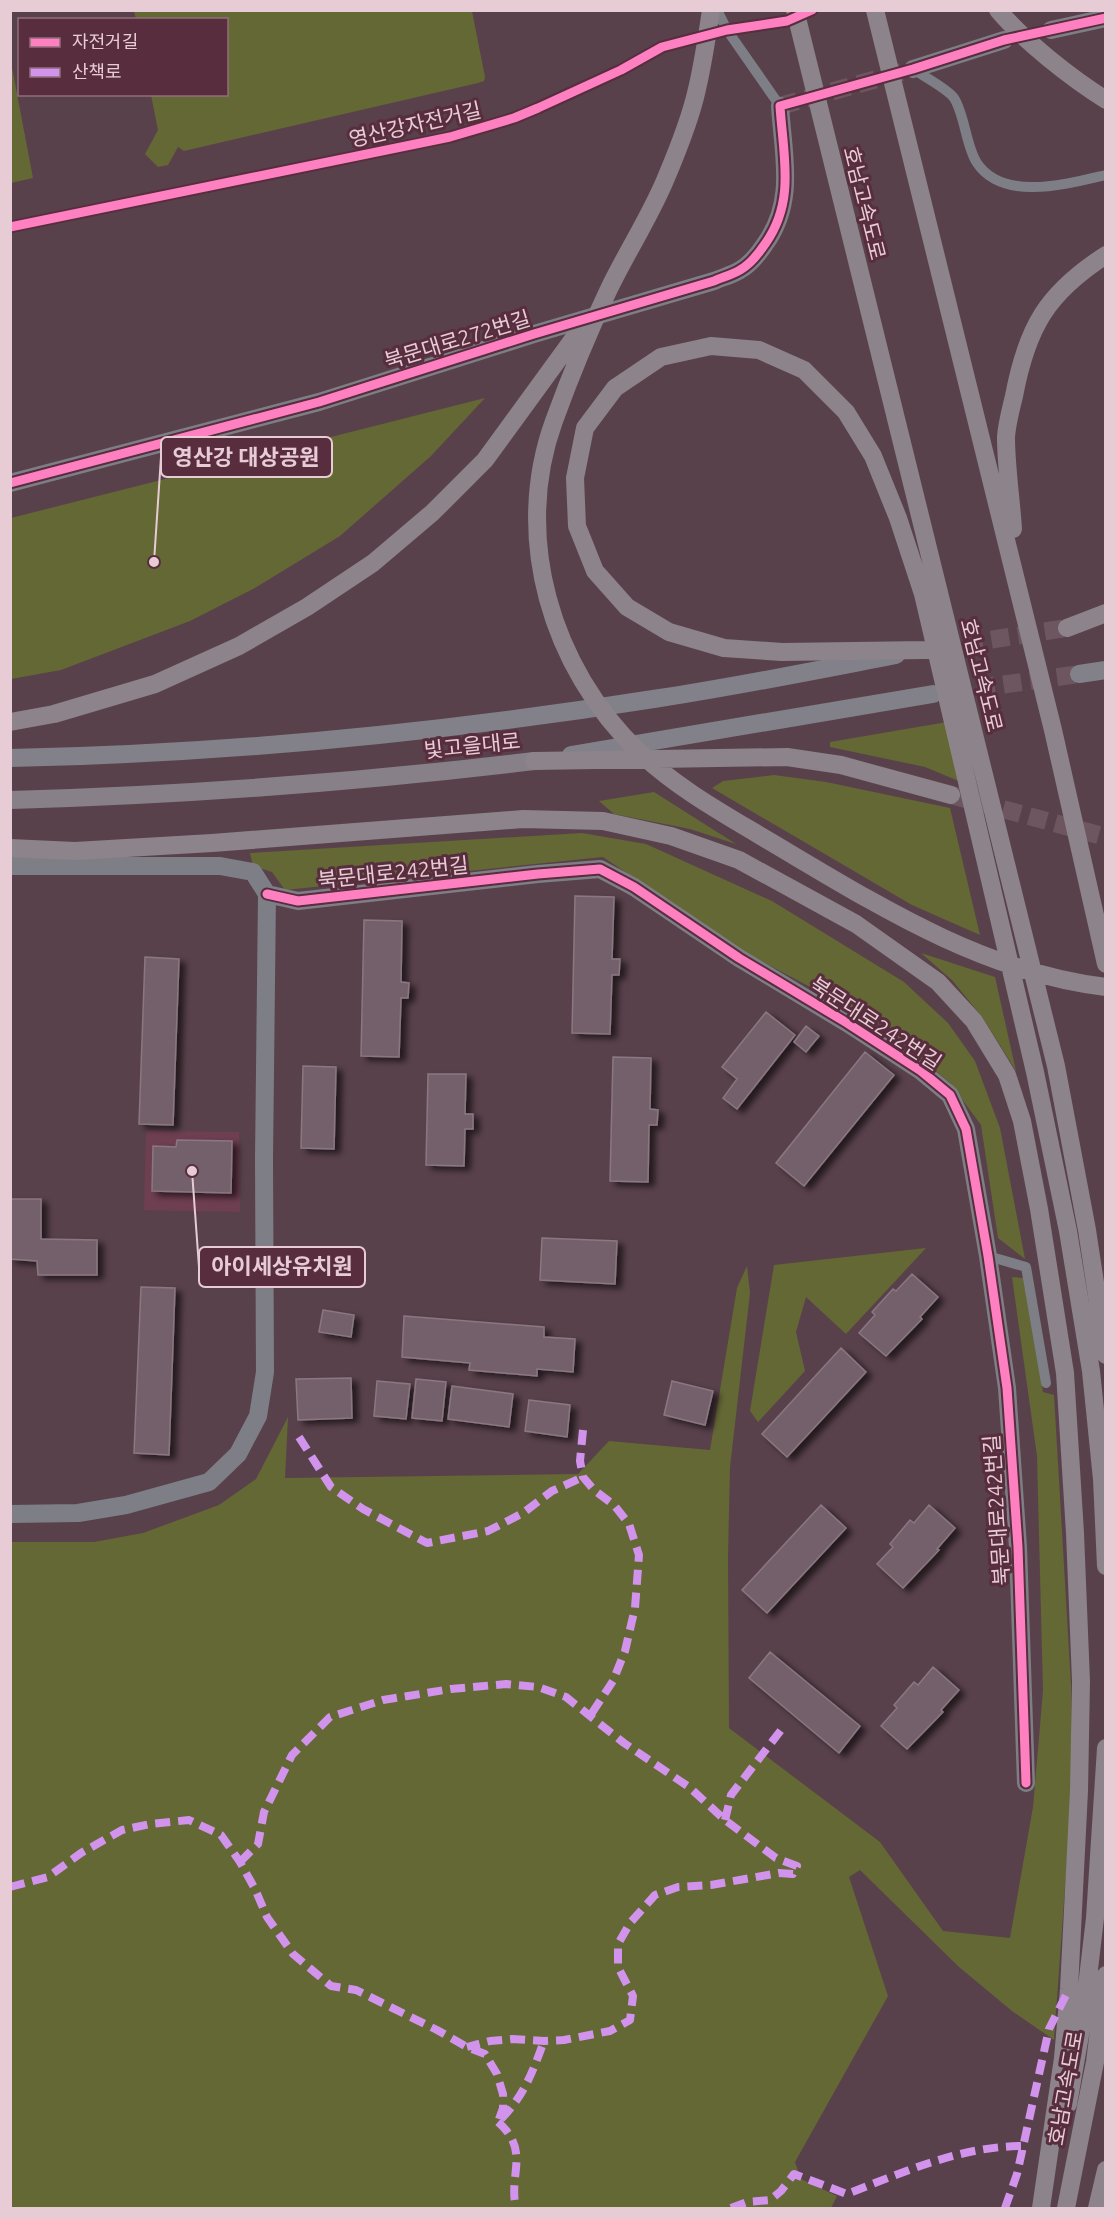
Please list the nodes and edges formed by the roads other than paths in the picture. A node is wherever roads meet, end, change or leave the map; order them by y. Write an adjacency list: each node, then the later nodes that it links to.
1 (711, 10): 14 (highway)
2 (717, 10): 11 (lane)
3 (795, 10): 35 (highway, 호남고속도로)
4 (875, 10): 16 (highway)
5 (998, 10): 10 (highway)
6 (1106, 18): 7 (street)
7 (1052, 30)
8 (1004, 40): 9 (street)
9 (913, 69): 12 (lane)
10 (1106, 100)
11 (780, 106): 15 (street, 북문대로272번길)
12 (1106, 175)
13 (1106, 255): 16 (highway)
14 (608, 291): 24 (highway); 33 (highway)
15 (10, 483)
16 (1018, 587): 32 (highway)
17 (1106, 613): 19 (highway)
18 (1106, 622): 19 (main road)
19 (1067, 628)
20 (925, 650): 25 (main road, 빛고을대로); 38 (highway)
21 (1106, 670): 22 (main road)
22 (1079, 674)
23 (933, 694): 26 (main road, 빛고을대로)
24 (10, 722)
25 (10, 758)
26 (534, 761): 27 (highway); 28 (highway, 빛고을대로)
27 (951, 795)
28 (10, 800)
29 (10, 848): 43 (highway)
30 (10, 866): 31 (street)
31 (267, 894): 34 (street, 북문대로242번길); 37 (street)
32 (1106, 964)
33 (1106, 987)
34 (988, 1256): 36 (lane); 40 (street, 북문대로242번길)
35 (1106, 1355)
36 (1046, 1383)
37 (10, 1514)
38 (1106, 1566)
39 (1106, 1748): 43 (highway)
40 (1026, 1783)
41 (1106, 1975): 44 (highway, 호남고속도로)
42 (1106, 2170): 45 (highway)
43 (1042, 2208)
44 (1066, 2208)
45 (1097, 2208)

